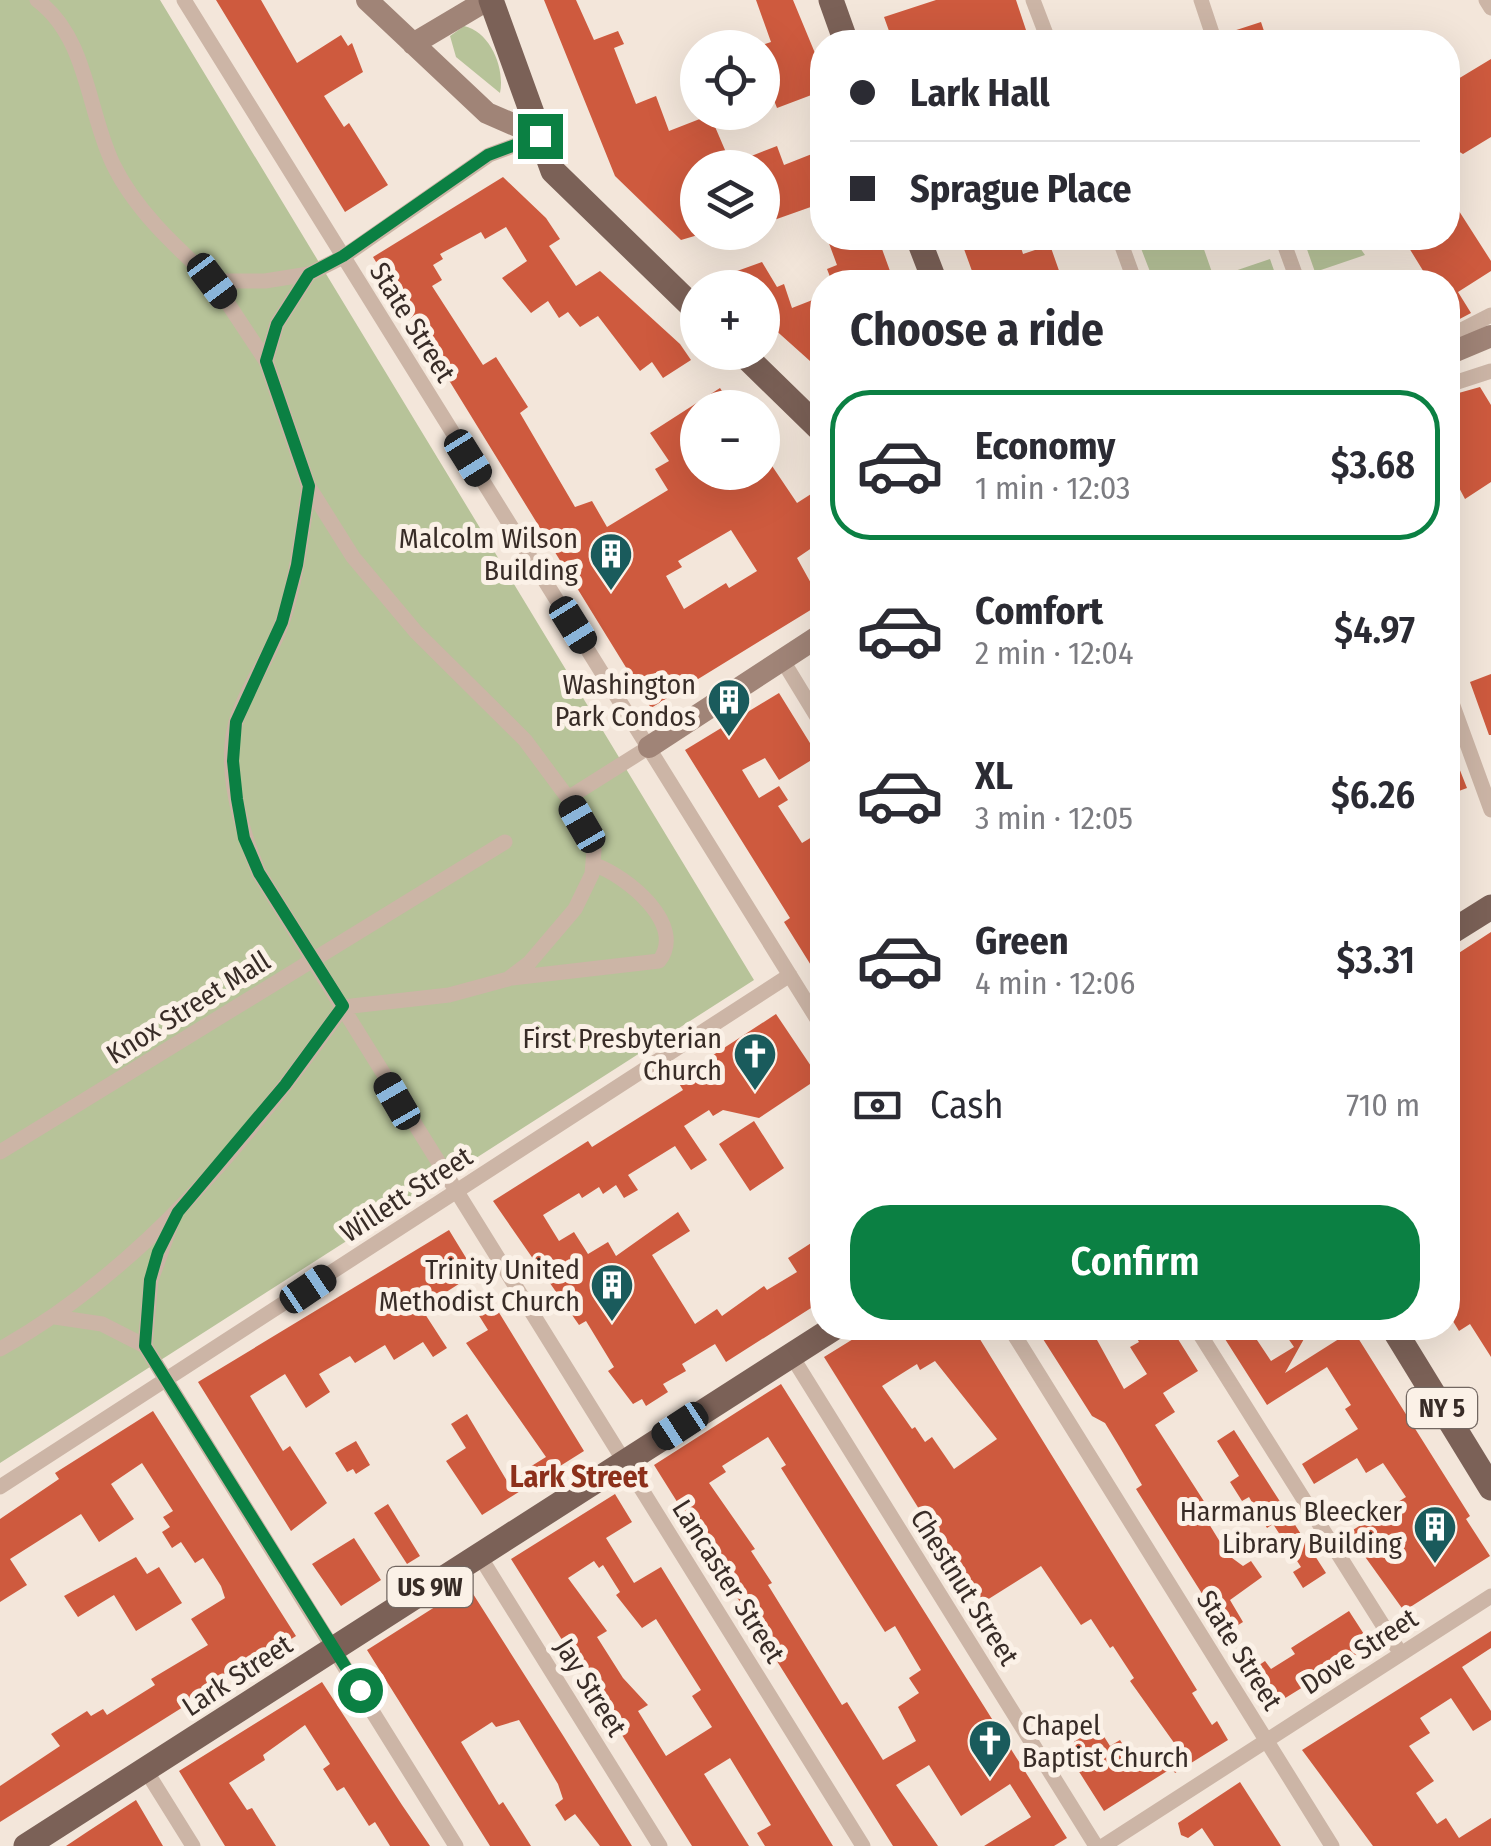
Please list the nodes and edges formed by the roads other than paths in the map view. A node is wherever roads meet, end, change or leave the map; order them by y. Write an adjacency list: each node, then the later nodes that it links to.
1 (37, 0): 17 (street)
2 (184, 0): 15 (street, State Street)
3 (367, 0): 13 (street)
4 (489, 0): 13 (street); 14 (main road)
5 (831, 0): 10 (main road)
6 (1033, 0): 11 (street)
7 (1200, 0): 12 (street)
8 (1486, 0): 9 (street)
9 (1491, 8)
10 (842, 30)
11 (1044, 30)
12 (1211, 30)
13 (414, 44): 14 (street)
14 (540, 136): 15 (street); 18 (main road)
15 (343, 256): 16 (street); 33 (street, State Street)
16 (309, 274): 17 (street); 23 (street)
17 (212, 281): 23 (street)
18 (680, 295)
19 (1491, 315): 20 (street)
20 (1460, 331)
21 (1487, 338): 22 (street)
22 (1460, 349)
23 (266, 361): 28 (street)
24 (759, 370): 27 (main road)
25 (1491, 371): 26 (street)
26 (1460, 381)
27 (810, 419)
28 (309, 486): 34 (street); 40 (street, Lancaster Street)
29 (810, 642): 30 (street)
30 (782, 660): 31 (street); 33 (street)
31 (810, 706)
32 (1460, 725): 35 (street)
33 (649, 748): 34 (street); 41 (street, State Street)
34 (568, 798): 37 (street)
35 (1491, 810)
36 (505, 842): 40 (street, Knox Street Mall)
37 (595, 865): 42 (street); 42 (street)
38 (1491, 906): 39 (main road)
39 (1460, 926)
40 (313, 960): 43 (street, Lancaster Street); 45 (street, Knox Street Mall)
41 (790, 975): 44 (street, State Street); 46 (street, Willett Street)
42 (508, 979): 43 (street)
43 (343, 1006): 46 (street, Lancaster Street); 47 (street)
44 (810, 1008)
45 (0, 1152)
46 (454, 1192): 56 (street, Willett Street); 57 (street, Lancaster Street)
47 (178, 1212): 48 (street); 53 (street)
48 (54, 1317): 53 (street); 54 (street)
49 (815, 1340): 55 (main road, Lark Street / US 9W)
50 (1017, 1340): 64 (street, State Street)
51 (1204, 1340): 63 (street)
52 (1400, 1340): 59 (main road, NY 5)
53 (145, 1346): 56 (street)
54 (0, 1349)
55 (791, 1355): 57 (main road, Lark Street / US 9W); 71 (street, Chestnut Street)
56 (167, 1382): 58 (street, Willett Street); 62 (street)
57 (626, 1461): 60 (main road, Lark Street / US 9W); 70 (street, Lancaster Street)
58 (0, 1487)
59 (1491, 1488)
60 (480, 1555): 62 (main road, Lark Street / US 9W); 69 (street, Jay Street)
61 (1491, 1596): 63 (street, Dove Street)
62 (334, 1648): 65 (main road, Lark Street / US 9W); 68 (street)
63 (1401, 1654): 64 (street, Dove Street)
64 (1267, 1740): 71 (street, Dove Street); 72 (street, State Street)
65 (146, 1769): 66 (main road, Lark Street / US 9W); 67 (street)
66 (26, 1846)
67 (193, 1846)
68 (456, 1846)
69 (660, 1846)
70 (863, 1846)
71 (1100, 1846)
72 (1332, 1846)

